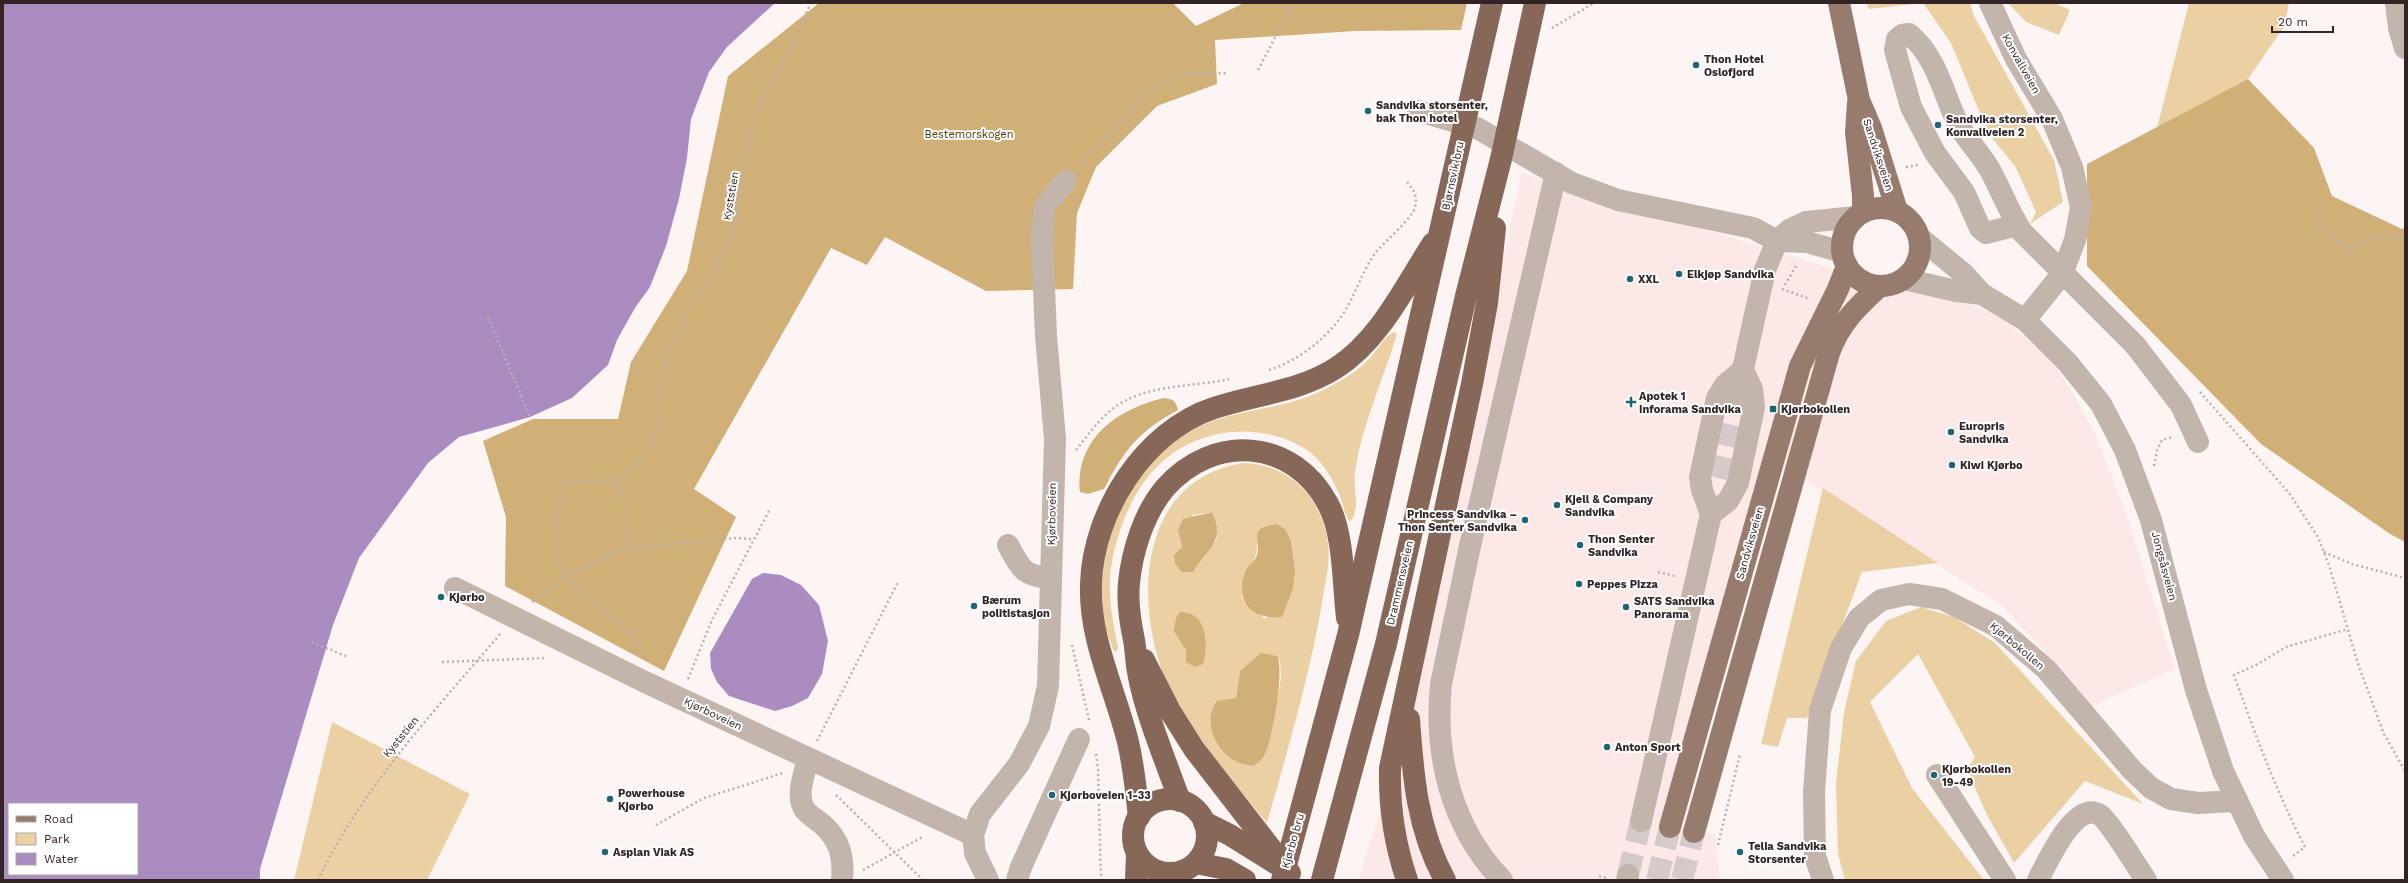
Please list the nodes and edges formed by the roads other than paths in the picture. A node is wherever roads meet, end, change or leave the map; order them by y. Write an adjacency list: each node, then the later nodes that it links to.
1 (1492, 3): 14 (highway, Bjørnsvik bru)
2 (1535, 3): 16 (highway)
3 (1839, 3): 7 (main road, Sandviksveien)
4 (1990, 3): 19 (street, Konvallveien)
5 (2396, 3): 6 (street)
6 (2405, 48)
7 (1858, 100): 11 (main road, Sandviksveien); 12 (main road, Sandviksveien)
8 (1426, 112): 9 (street)
9 (1551, 170): 17 (street); 57 (street)
10 (1066, 181): 29 (street, Kjørboveien)
11 (1897, 211): 12 (main road); 15 (main road)
12 (1859, 215): 17 (street); 18 (main road)
13 (2017, 225): 13 (street); 19 (street)
14 (1441, 231): 31 (highway, Bjørnsvik bru); 39 (highway)
15 (1920, 238): 20 (main road); 22 (street, Jongsåsveien)
16 (1487, 240): 33 (highway); 54 (highway, Drammensveien)
17 (1777, 241): 18 (street); 24 (street)
18 (1844, 259): 21 (main road); 42 (main road, Sandviksveien)
19 (2062, 274): 23 (street, Konvallveien); 26 (street)
20 (1904, 279): 21 (main road); 22 (street, Jongsåsveien)
21 (1880, 286): 43 (main road)
22 (1982, 294): 23 (street, Jongsåsveien)
23 (2025, 320): 38 (street, Jongsåsveien)
24 (1742, 370): 25 (street); 27 (street); 27 (street)
25 (1736, 400)
26 (2196, 437)
27 (1711, 514): 40 (street)
28 (1008, 545): 29 (street)
29 (1051, 578): 44 (street, Kjørboveien)
30 (455, 588): 35 (street, Kjørboveien)
31 (1348, 635): 32 (highway); 49 (highway, Kjørbo bru)
32 (1134, 642): 37 (highway); 49 (highway)
33 (1407, 698): 55 (highway); 56 (highway)
34 (1078, 739): 51 (street)
35 (808, 758): 44 (street, Kjørboveien); 48 (street)
36 (1937, 775): 59 (street)
37 (1180, 801): 39 (highway); 41 (highway)
38 (2236, 801): 46 (street, Jongsåsveien); 58 (street, Kjørbokollen)
39 (1139, 817): 45 (highway)
40 (1641, 821)
41 (1204, 822): 47 (highway); 49 (highway)
42 (1670, 827)
43 (1694, 832)
44 (973, 835): 50 (street, Kjørboveien)
45 (1137, 853): 47 (highway); 52 (highway)
46 (2285, 870)
47 (1186, 871): 53 (highway)
48 (842, 878)
49 (1290, 878)
50 (988, 880)
51 (1017, 880)
52 (1136, 880)
53 (1245, 880)
54 (1322, 880)
55 (1407, 880)
56 (1445, 880)
57 (1502, 880)
58 (1823, 880)
59 (2005, 880)
60 (2038, 880): 61 (street)
61 (2146, 880)

